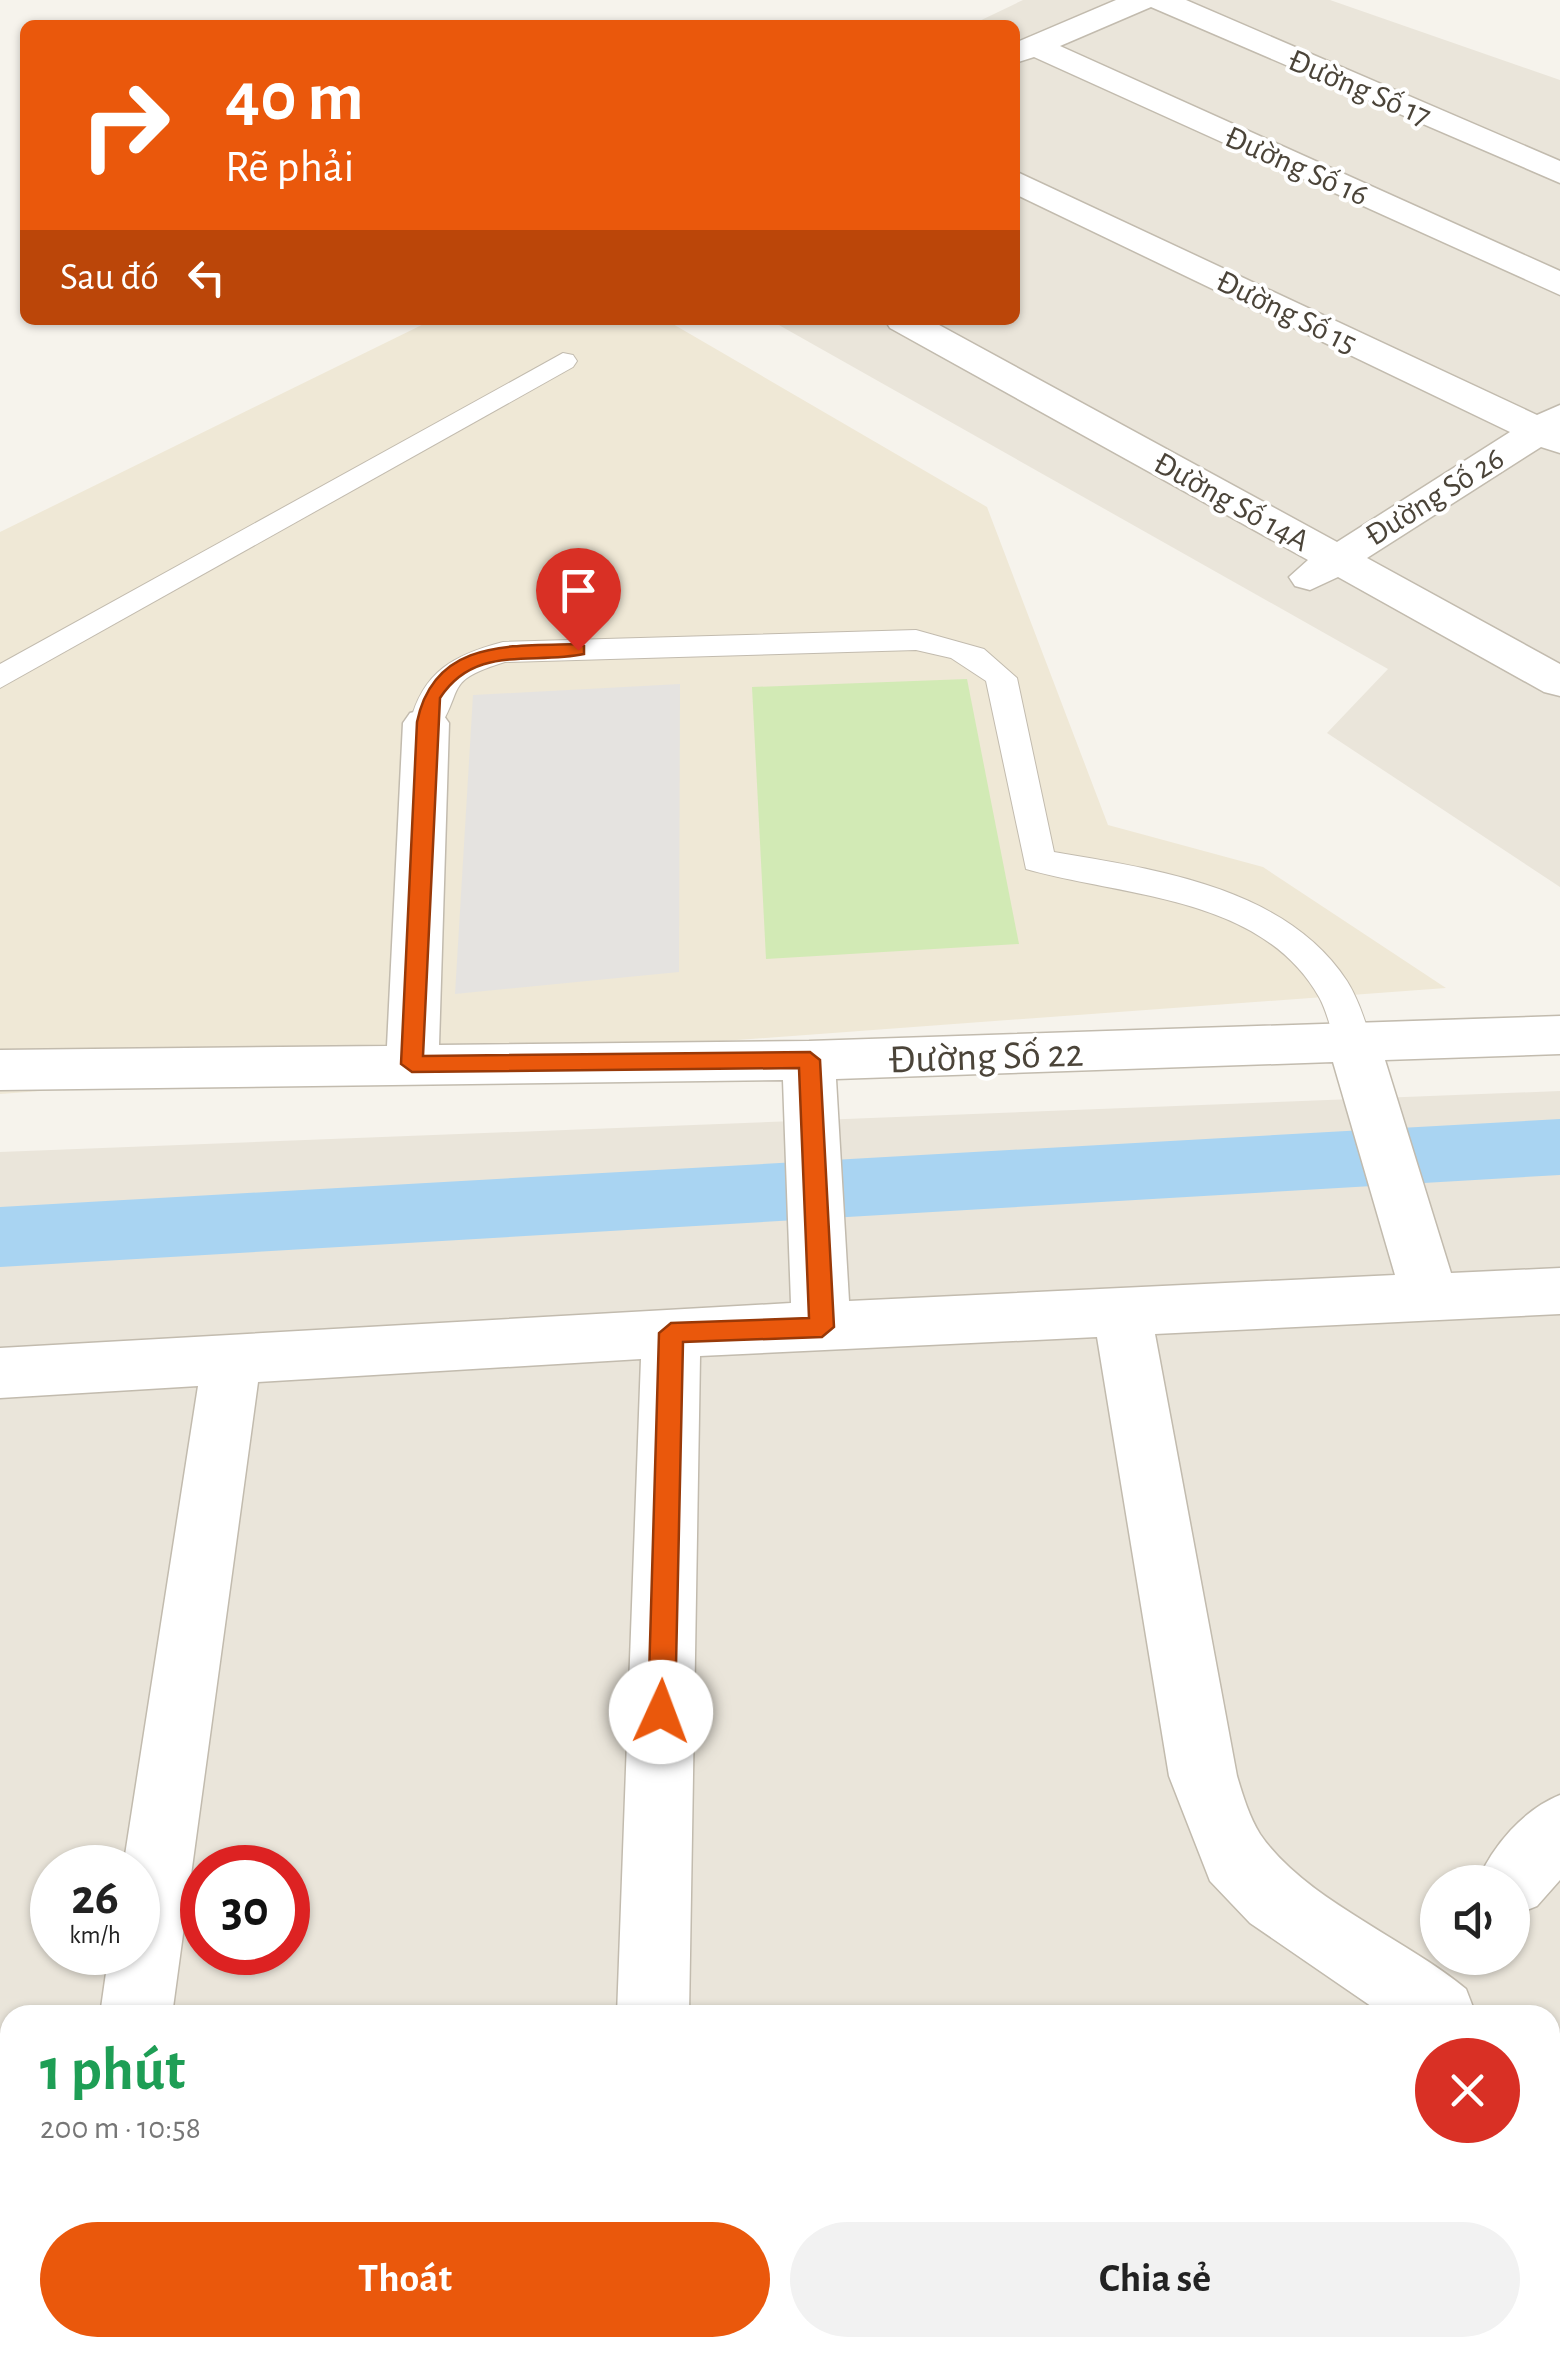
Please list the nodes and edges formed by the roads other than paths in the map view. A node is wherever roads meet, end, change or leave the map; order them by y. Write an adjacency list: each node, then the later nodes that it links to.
1 (1142, 0): 3 (street)
2 (1160, 0): 4 (street, Đường Số 17)
3 (1025, 50): 6 (street, Đường Số 16)
4 (1560, 174)
5 (1020, 183): 9 (street, Đường Số 15)
6 (1560, 284)
7 (911, 325): 10 (street, Đường Số 14A)
8 (563, 360): 11 (lane)
9 (1553, 430): 10 (street, Đường Số 26)
10 (1322, 568): 12 (street, Đường Số 14A)
11 (0, 678)
12 (1560, 682)
13 (426, 722): 16 (street); 17 (lane)
14 (1560, 1035): 17 (street, Đường Số 22)
15 (810, 1060): 16 (street, Đường Số 22); 17 (street, Đường Số 22); 21 (street)
16 (412, 1064): 18 (street, Đường Số 22)
17 (1360, 1066): 20 (street)
18 (0, 1070)
19 (1560, 1291): 20 (street)
20 (1430, 1298): 22 (street)
21 (820, 1314): 22 (street); 23 (street)
22 (1122, 1314): 28 (street)
23 (671, 1333): 24 (street); 30 (street)
24 (232, 1359): 25 (street); 29 (street)
25 (0, 1373)
26 (1560, 1828): 27 (street)
27 (1527, 1865)
28 (1423, 1995)
29 (137, 2005)
30 (653, 2005)

